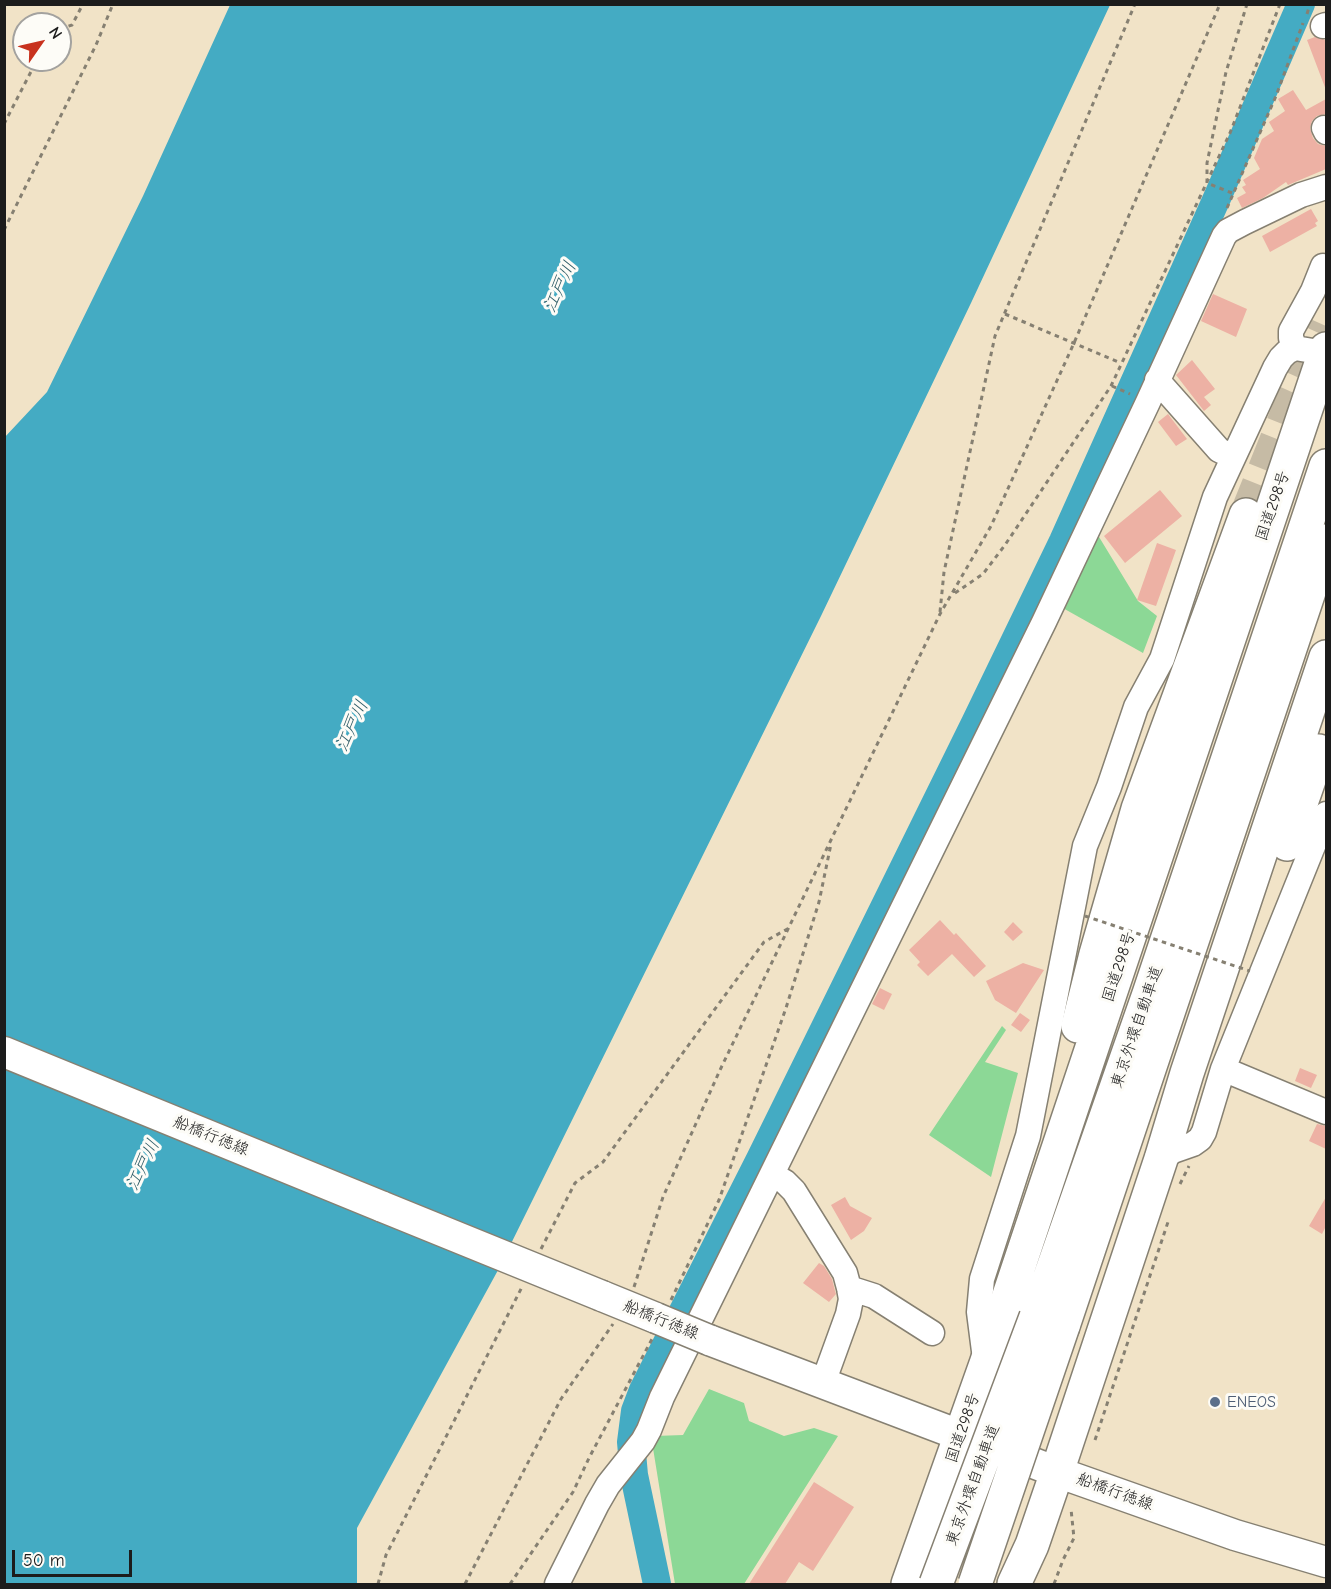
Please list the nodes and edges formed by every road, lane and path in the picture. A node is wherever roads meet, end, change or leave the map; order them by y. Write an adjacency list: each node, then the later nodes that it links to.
1 (83, 4): 8 (path)
2 (113, 4): 14 (path)
3 (1135, 4): 17 (path)
4 (1220, 4): 18 (path)
5 (1247, 4): 11 (path)
6 (1280, 4): 11 (path)
7 (1310, 4): 13 (path)
8 (72, 25)
9 (31, 72): 10 (path)
10 (4, 124)
11 (1207, 183): 13 (path); 20 (path)
12 (1326, 187): 15 (street)
13 (1232, 193): 15 (path)
14 (4, 230)
15 (1227, 231): 21 (street)
16 (1323, 266): 19 (street)
17 (1005, 314): 18 (path); 29 (path)
18 (1074, 343): 20 (path); 28 (path)
19 (1316, 350): 24 (street); 43 (highway, 国道298号)
20 (1122, 363): 22 (path)
21 (1157, 380): 24 (street); 42 (street)
22 (1111, 386): 23 (path); 28 (path)
23 (1119, 389)
24 (1233, 458): 51 (street)
25 (1326, 466): 49 (highway, 東京外環自動車道)
26 (1246, 515): 43 (highway)
27 (1326, 541): 49 (highway, 東京外環自動車道)
28 (952, 594): 29 (path)
29 (940, 614): 33 (path)
30 (1326, 657): 39 (highway)
31 (1326, 726): 39 (highway)
32 (1326, 814): 38 (street)
33 (832, 839): 35 (path); 48 (path)
34 (1085, 916): 36 (path, bridge)
35 (789, 928): 44 (path); 47 (path)
36 (1250, 971)
37 (4, 1052): 47 (main road, 船橋行徳線, bridge)
38 (1223, 1069): 40 (street); 41 (street)
39 (1187, 1073): 41 (highway)
40 (1326, 1112)
41 (1161, 1159): 54 (highway)
42 (773, 1175): 46 (street); 61 (street)
43 (1043, 1192): 51 (highway, 国道298号)
44 (537, 1257)
45 (526, 1278): 58 (path)
46 (849, 1288): 50 (street); 52 (street)
47 (614, 1301): 48 (main road, 船橋行徳線); 59 (path)
48 (660, 1318): 52 (main road, 船橋行徳線, bridge); 60 (path)
49 (1049, 1322): 63 (highway, 東京外環自動車道, bridge); 64 (highway, 東京外環自動車道, bridge)
50 (932, 1333)
51 (986, 1364): 53 (highway, 国道298号)
52 (823, 1383): 53 (main road, 船橋行徳線)
53 (960, 1436): 54 (main road, 船橋行徳線); 62 (highway, 国道298号)
54 (1057, 1472): 56 (main road, 船橋行徳線); 57 (highway)
55 (1074, 1502): 65 (path)
56 (1326, 1562)
57 (1017, 1581)
58 (378, 1584)
59 (465, 1584)
60 (510, 1584)
61 (557, 1584)
62 (908, 1584)
63 (936, 1584)
64 (975, 1584)
65 (1054, 1584)

